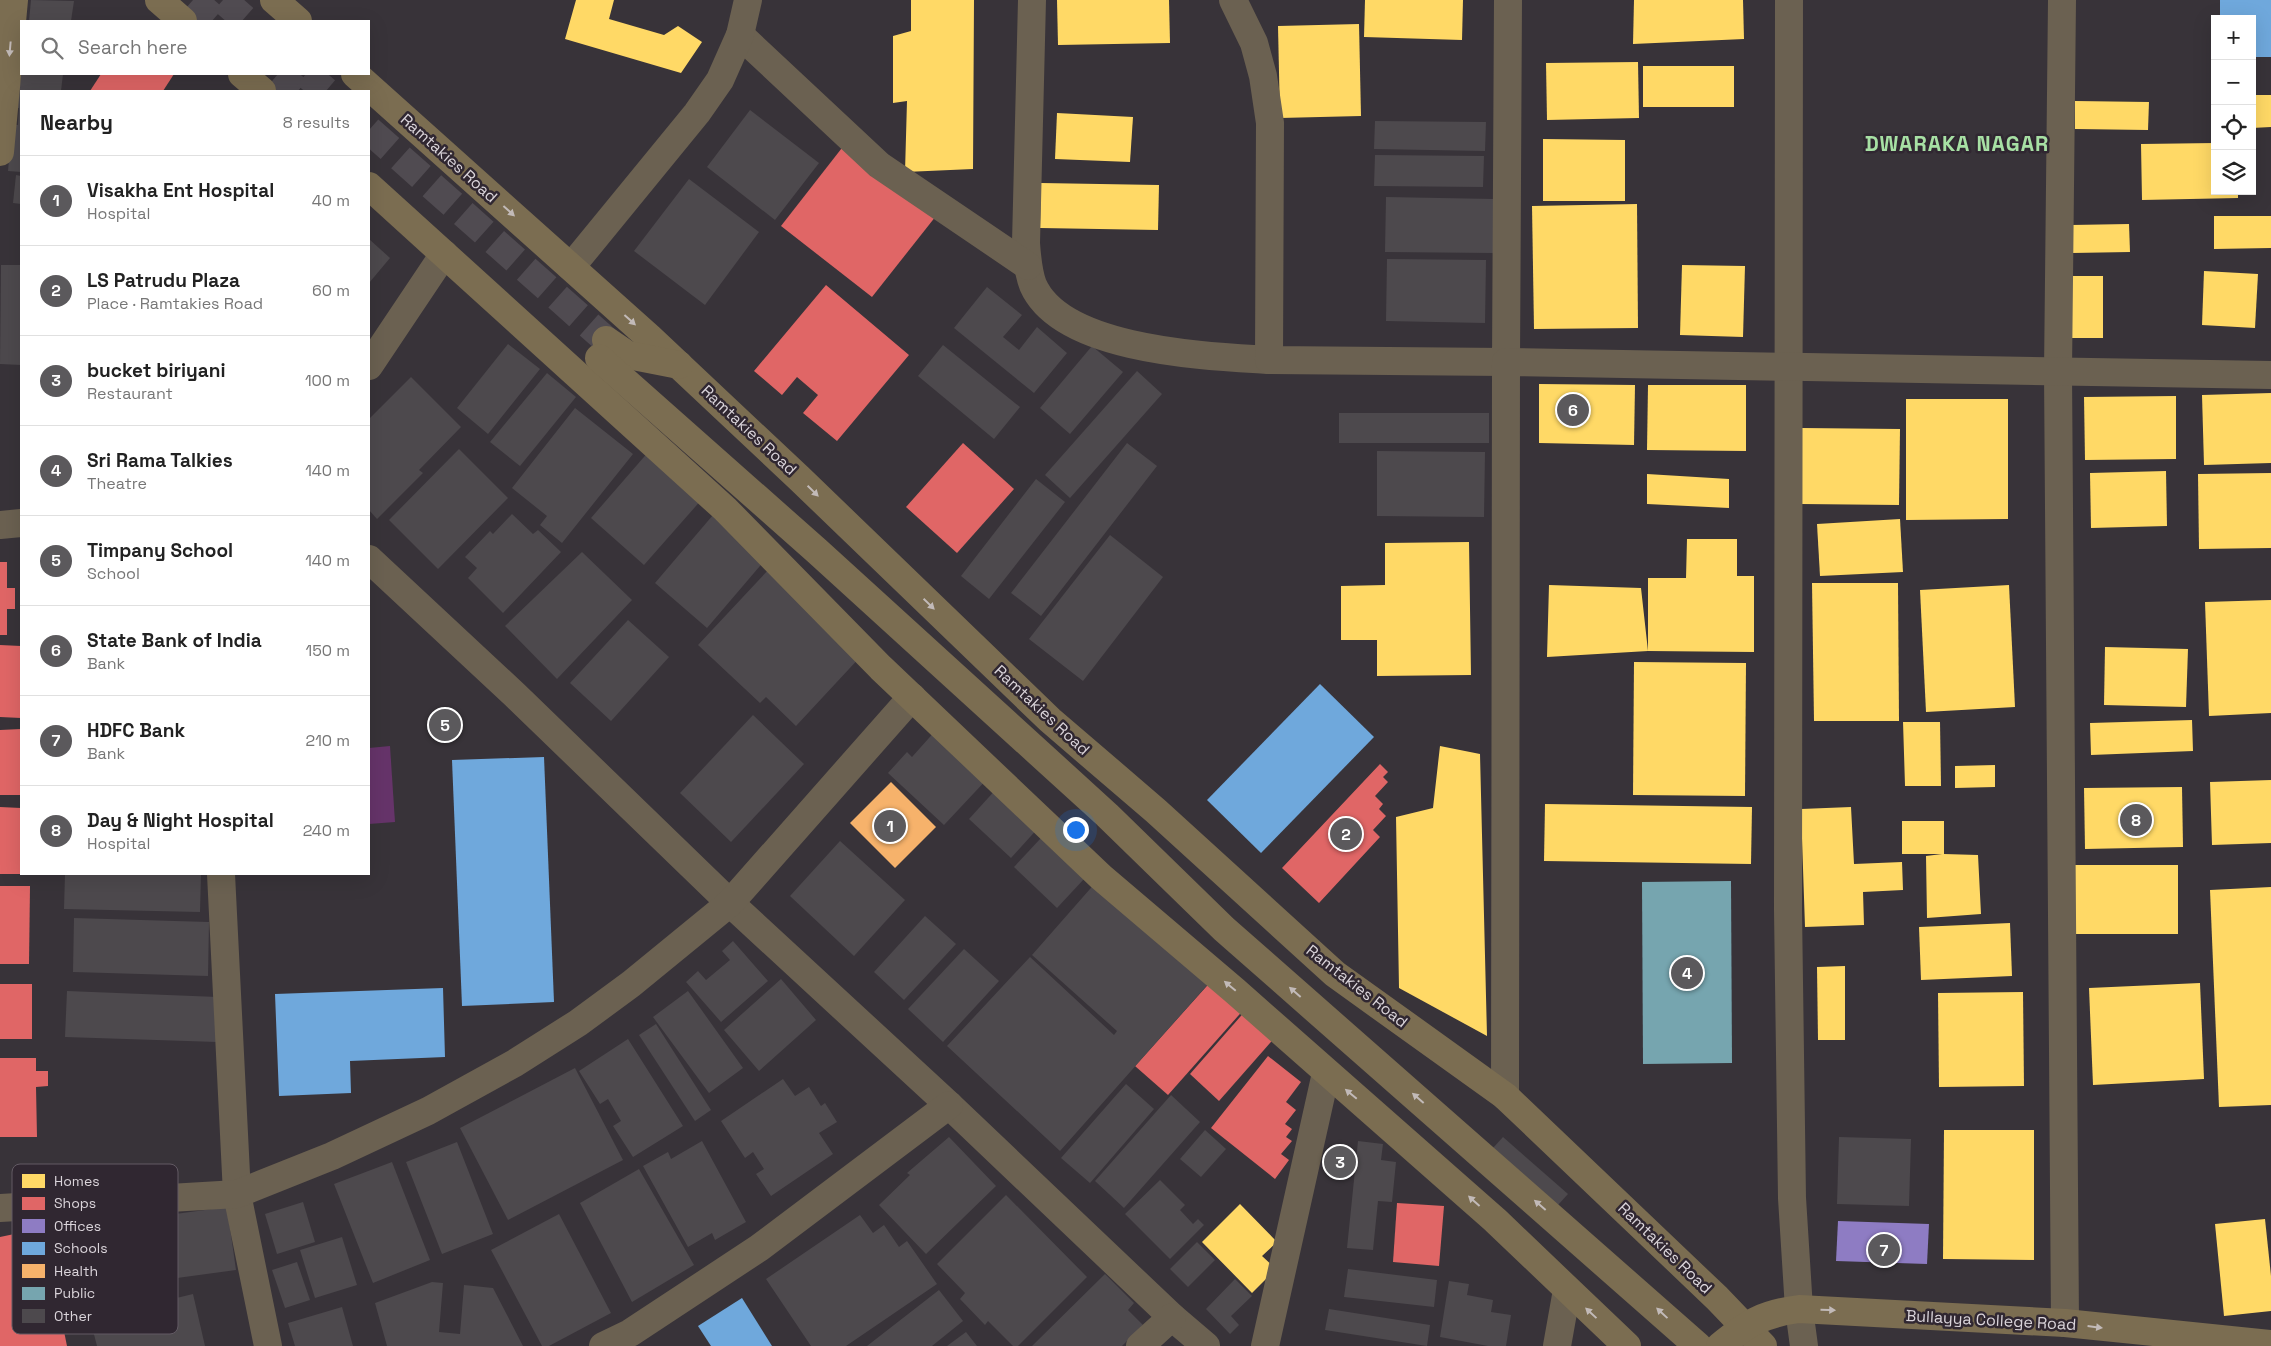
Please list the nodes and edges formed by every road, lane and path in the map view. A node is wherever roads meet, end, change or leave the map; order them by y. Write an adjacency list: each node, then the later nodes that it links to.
1 (14, 0): 16 (main road, one-way to 16)
2 (159, 0): 10 (main road)
3 (275, 0): 11 (main road)
4 (748, 0): 12 (street)
5 (1032, 0): 19 (street)
6 (1233, 0): 21 (street)
7 (1508, 0): 22 (street)
8 (1789, 0): 25 (street)
9 (2062, 0): 26 (street)
10 (182, 20)
11 (297, 20)
12 (740, 35): 19 (street); 20 (street)
13 (243, 75): 15 (main road)
14 (356, 75): 20 (main road, Ramtakies Road, one-way to 20)
15 (261, 90)
16 (0, 152)
17 (370, 187): 18 (main road)
18 (444, 254): 23 (street); 29 (main road)
19 (1028, 266): 21 (street)
20 (571, 267): 24 (main road, Ramtakies Road, one-way to 24)
21 (1269, 360): 22 (street)
22 (1506, 362): 25 (street); 37 (street)
23 (370, 365)
24 (679, 365): 28 (main road); 37 (main road, Ramtakies Road, one-way to 37)
25 (1787, 366): 26 (street); 42 (street)
26 (2058, 372): 27 (street); 44 (street)
27 (2271, 376)
28 (638, 392): 29 (main road); 54 (main road, one-way to 28)
29 (621, 413): 33 (main road)
30 (20, 523): 31 (street)
31 (0, 525)
32 (370, 559): 35 (street)
33 (912, 697): 35 (street); 36 (main road, one-way to 33)
34 (221, 875): 39 (street)
35 (730, 904): 38 (street); 39 (street)
36 (1326, 1073): 41 (main road, one-way to 36); 51 (street)
37 (1505, 1096): 45 (main road, Ramtakies Road)
38 (949, 1105): 43 (street); 48 (street)
39 (237, 1194): 40 (street); 47 (street)
40 (178, 1197)
41 (1567, 1290): 52 (street); 53 (main road, one-way to 41)
42 (1799, 1309): 44 (main road, Bullayya College Road, one-way to 44); 45 (main road, Bullayya College Road); 57 (street)
43 (1172, 1317): 49 (street); 50 (street)
44 (2065, 1323): 46 (main road, Bullayya College Road, one-way to 46)
45 (1745, 1325): 55 (main road, Bullayya College Road); 56 (main road, Ramtakies Road)
46 (2271, 1344)
47 (268, 1346)
48 (603, 1346)
49 (1140, 1346)
50 (1206, 1346)
51 (1265, 1346)
52 (1557, 1346)
53 (1627, 1346)
54 (1698, 1346)
55 (1720, 1346)
56 (1763, 1346)
57 (1804, 1346)

